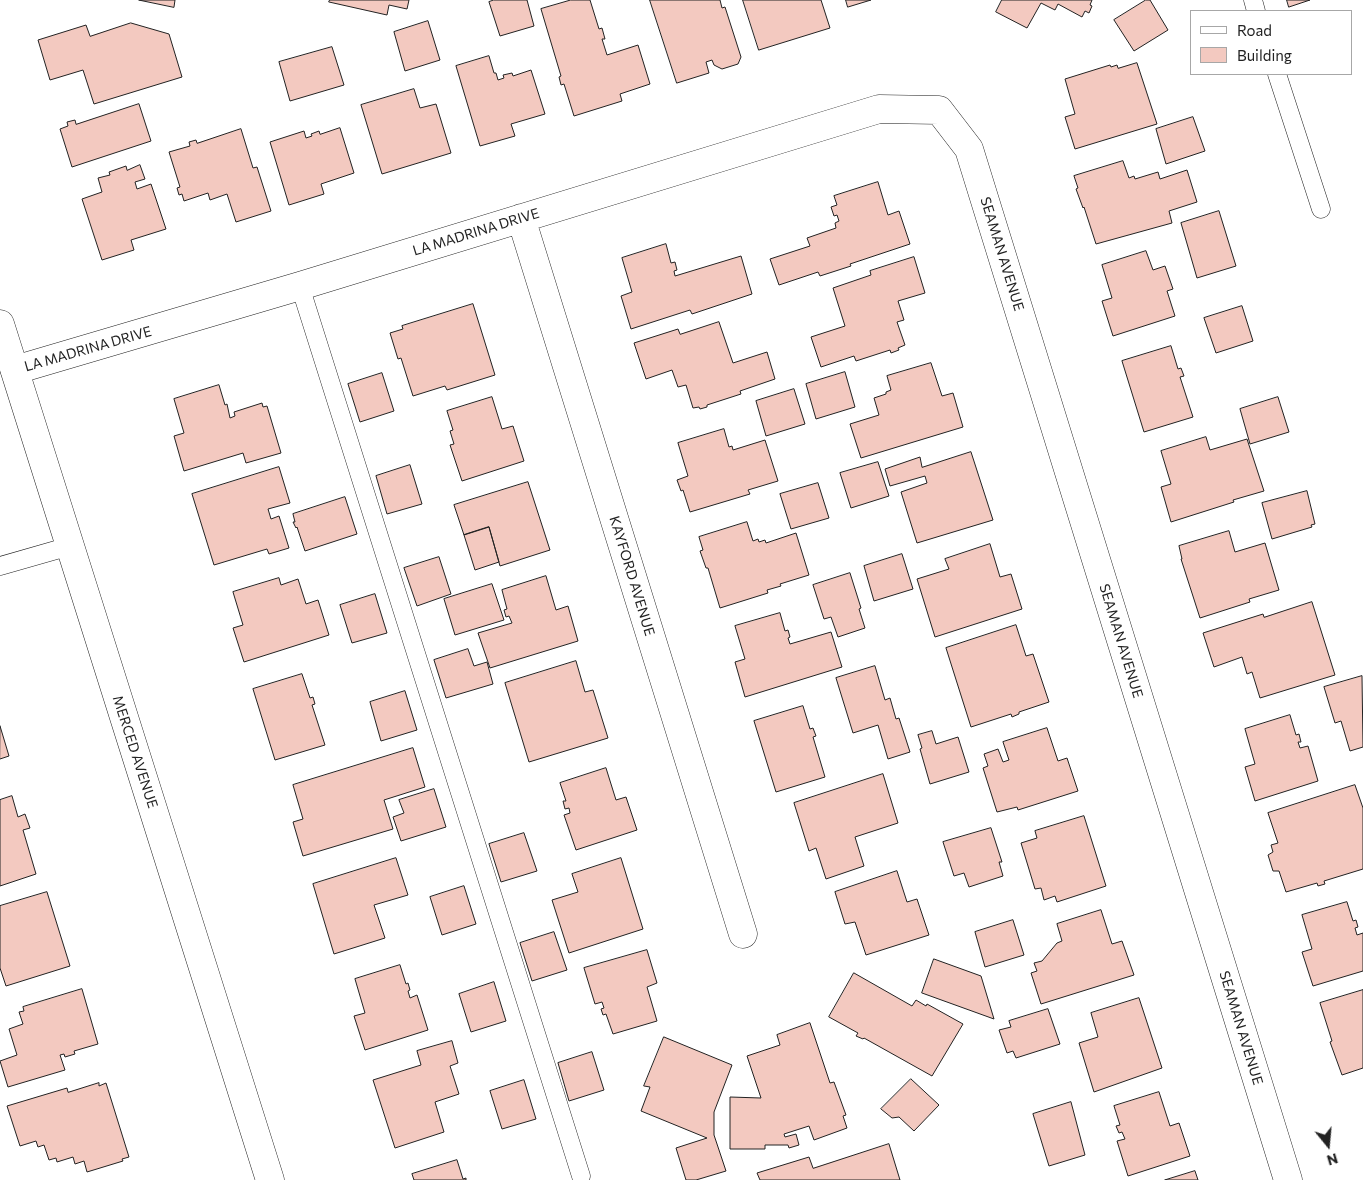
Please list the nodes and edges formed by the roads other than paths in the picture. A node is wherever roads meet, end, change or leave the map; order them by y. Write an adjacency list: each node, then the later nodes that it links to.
1 (1277, 75): 3 (lane)
2 (939, 110): 4 (street, LA MADRINA DRIVE); 13 (street, SEAMAN AVENUE)
3 (1321, 210)
4 (521, 218): 5 (street, LA MADRINA DRIVE); 10 (street, KAYFORD AVENUE)
5 (300, 286): 7 (street, LA MADRINA DRIVE); 11 (lane)
6 (0, 324): 7 (street, MERCED AVENUE)
7 (15, 370): 8 (street, MERCED AVENUE)
8 (70, 546): 9 (lane); 12 (street, MERCED AVENUE)
9 (0, 566)
10 (744, 934)
11 (581, 1176)
12 (270, 1180)
13 (1288, 1180)

